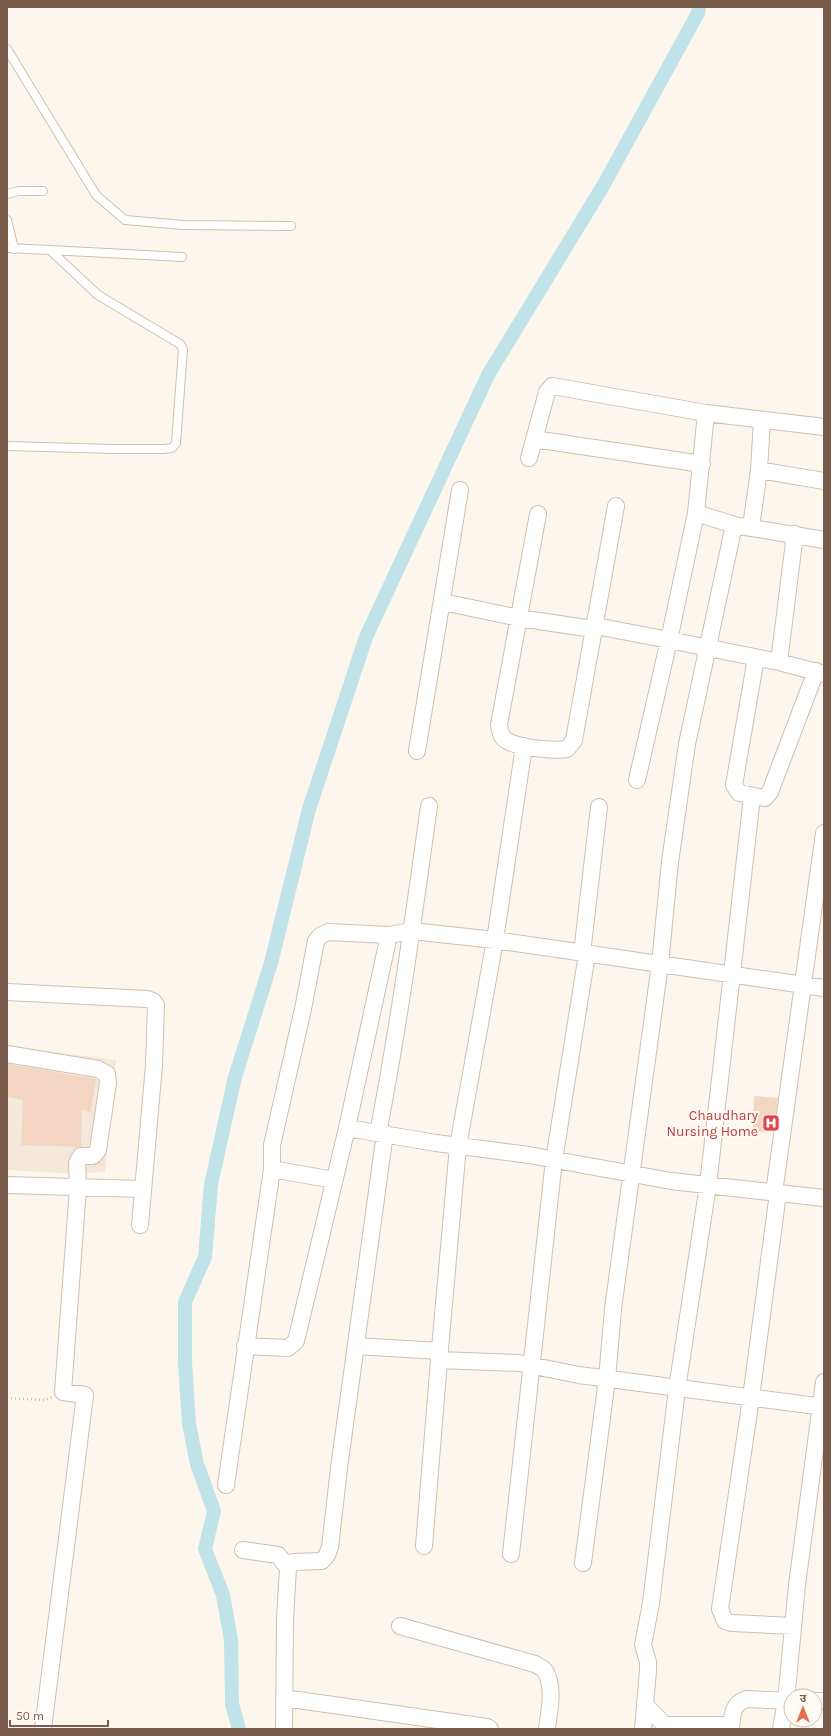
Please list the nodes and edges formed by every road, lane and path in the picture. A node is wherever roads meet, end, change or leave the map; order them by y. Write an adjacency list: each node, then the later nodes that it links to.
1 (7, 49): 5 (lane)
2 (43, 191): 3 (lane)
3 (7, 194)
4 (7, 220): 6 (lane)
5 (292, 226)
6 (10, 248): 7 (lane)
7 (50, 250): 8 (lane); 13 (lane)
8 (182, 257)
9 (706, 413): 10 (street); 12 (street); 15 (street)
10 (762, 420): 11 (street); 16 (street)
11 (824, 427)
12 (534, 439): 14 (street); 15 (street)
13 (7, 446)
14 (529, 458)
15 (702, 464): 20 (street)
16 (759, 470): 17 (street); 22 (street)
17 (824, 481)
18 (460, 490): 25 (street)
19 (616, 506): 27 (street)
20 (696, 513): 22 (street); 28 (street)
21 (538, 514): 26 (street)
22 (740, 526): 23 (street); 29 (street)
23 (795, 534): 24 (street); 31 (street)
24 (824, 540)
25 (443, 602): 26 (street); 34 (street)
26 (519, 618): 27 (street); 33 (street)
27 (594, 627): 28 (street); 33 (street)
28 (669, 640): 29 (street); 35 (street)
29 (706, 649): 30 (street); 44 (street)
30 (756, 658): 31 (street); 36 (street)
31 (779, 662): 32 (street)
32 (820, 672): 36 (street)
33 (524, 746): 42 (street)
34 (417, 751)
35 (637, 780)
36 (752, 797): 45 (street)
37 (429, 806): 40 (street)
38 (599, 808): 43 (street)
39 (824, 833): 46 (street)
40 (412, 931): 41 (street); 42 (street); 51 (street)
41 (389, 935): 50 (street); 54 (street)
42 (494, 940): 43 (street); 52 (street)
43 (585, 953): 44 (street); 53 (street)
44 (660, 964): 45 (street); 55 (street)
45 (731, 975): 46 (street); 58 (street)
46 (802, 985): 47 (street); 61 (street)
47 (824, 988)
48 (7, 992): 60 (street)
49 (7, 1054): 59 (street)
50 (347, 1128): 51 (street); 56 (street)
51 (381, 1133): 52 (street); 65 (street)
52 (458, 1146): 53 (street); 66 (street)
53 (554, 1160): 55 (street); 67 (street)
54 (272, 1169): 56 (street); 64 (street)
55 (631, 1174): 58 (street); 68 (street)
56 (334, 1180): 64 (street)
57 (7, 1185): 59 (street)
58 (708, 1185): 61 (street); 70 (street)
59 (78, 1188): 60 (street); 71 (street)
60 (142, 1189): 63 (street)
61 (776, 1193): 62 (street); 73 (street)
62 (824, 1198)
63 (140, 1225)
64 (245, 1346): 75 (street)
65 (356, 1346): 66 (street); 80 (street)
66 (440, 1356): 67 (street); 76 (street)
67 (532, 1366): 68 (street); 78 (street)
68 (607, 1379): 70 (street); 79 (street)
69 (824, 1382): 74 (street)
70 (677, 1389): 73 (street); 86 (street)
71 (63, 1392): 72 (path); 88 (street)
72 (7, 1398)
73 (751, 1398): 74 (street); 82 (street)
74 (822, 1407): 82 (street)
75 (226, 1485)
76 (424, 1546)
77 (243, 1550): 80 (street)
78 (511, 1554)
79 (583, 1563)
80 (288, 1568): 84 (street)
81 (400, 1626): 91 (street)
82 (793, 1626): 83 (street)
83 (789, 1688)
84 (284, 1698): 89 (street); 90 (street)
85 (783, 1701): 87 (street)
86 (645, 1705): 87 (street); 92 (street)
87 (731, 1727)
88 (43, 1729)
89 (284, 1729)
90 (490, 1729)
91 (547, 1729)
92 (642, 1729)

